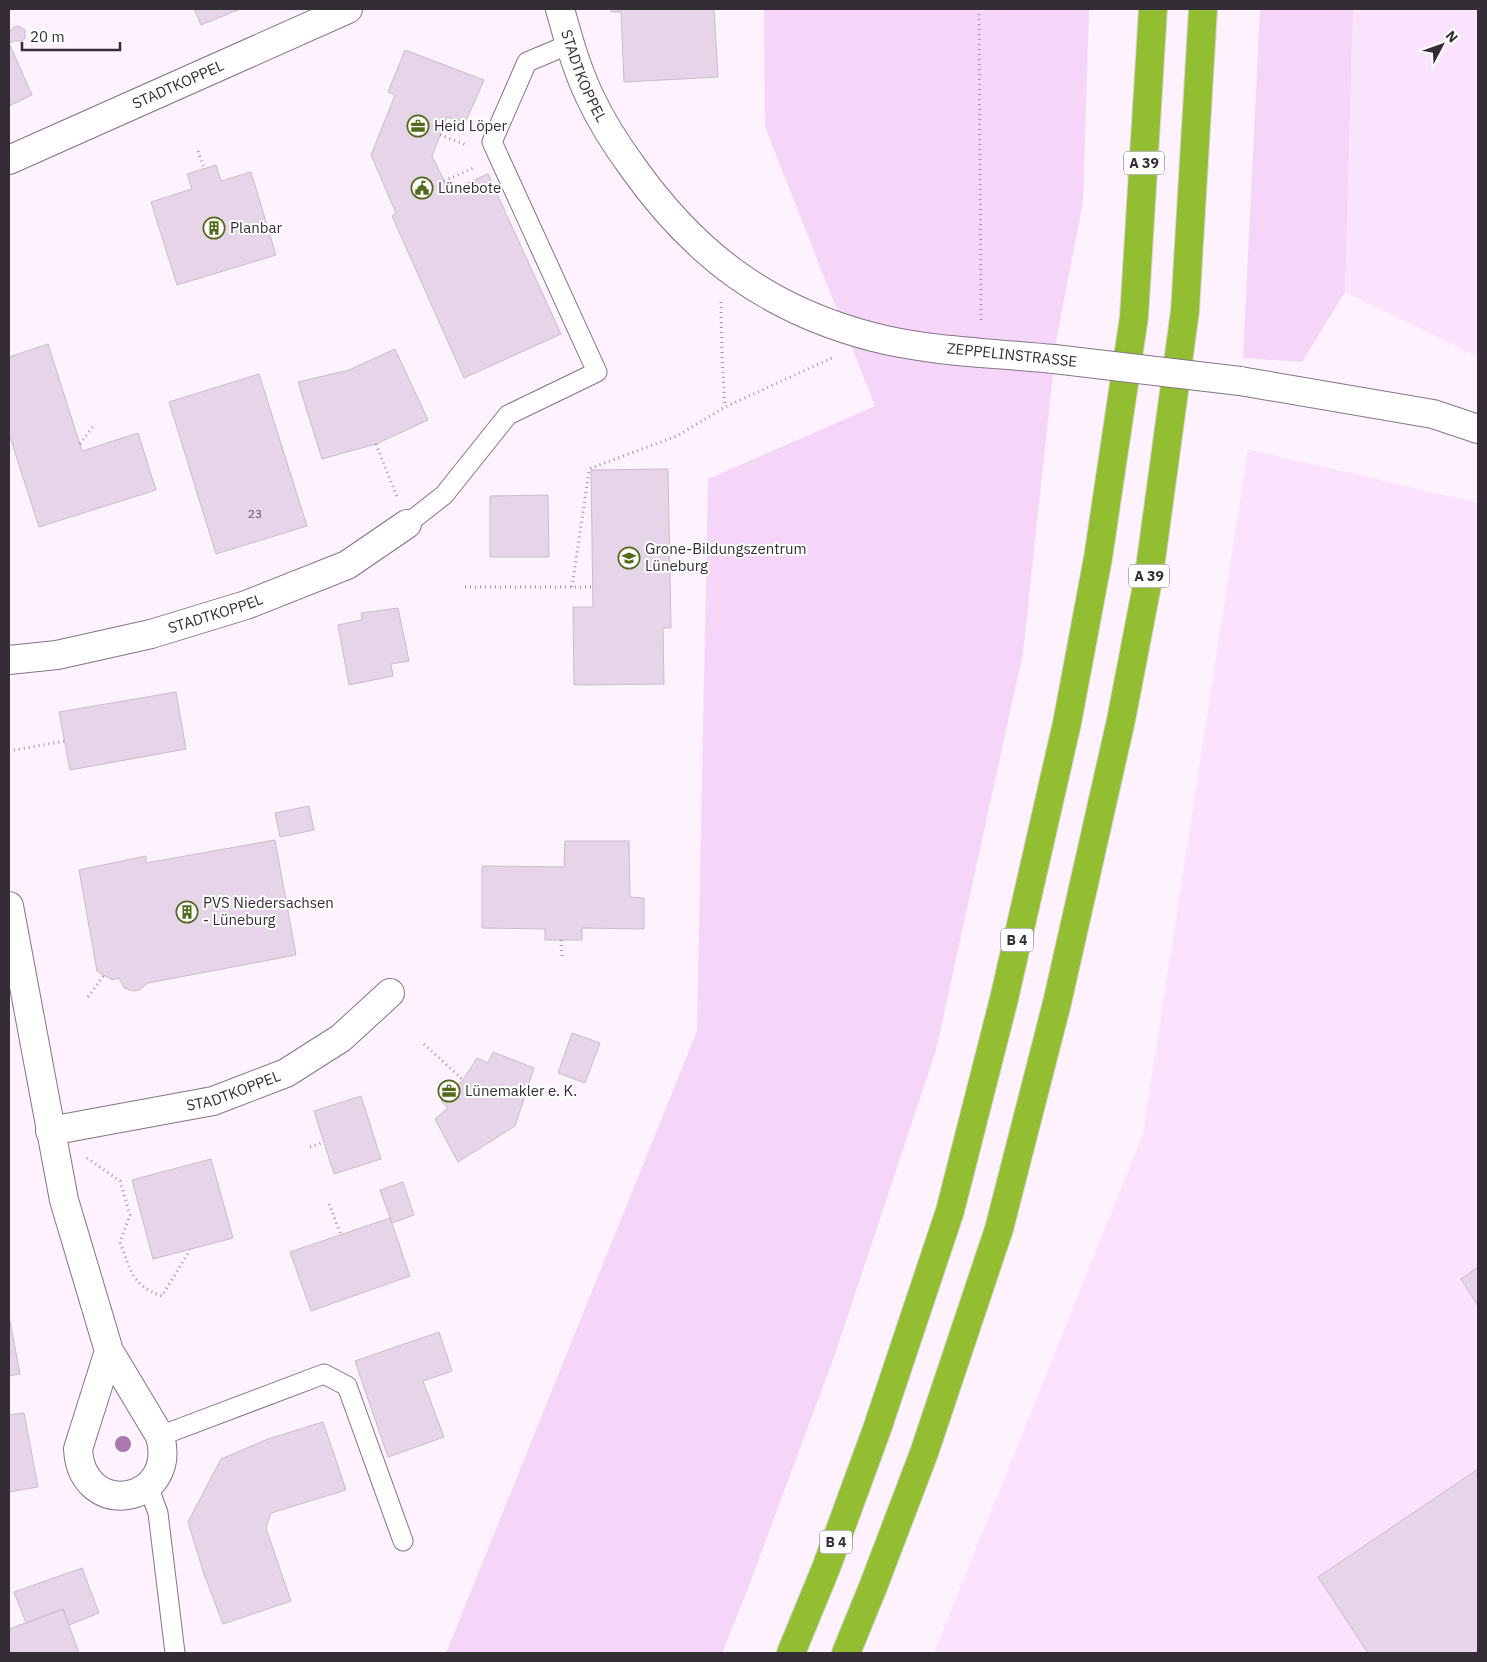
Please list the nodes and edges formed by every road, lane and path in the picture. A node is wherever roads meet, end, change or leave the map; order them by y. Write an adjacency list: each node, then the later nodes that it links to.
1 (348, 9): 10 (street, STADTKOPPEL)
2 (560, 9): 6 (street, STADTKOPPEL)
3 (979, 9): 15 (path)
4 (1153, 9): 19 (highway, A 39)
5 (1203, 9): 49 (highway, A 39)
6 (570, 44): 7 (street, STADTKOPPEL); 9 (lane)
7 (614, 141): 13 (street, ZEPPELINSTRASSE)
8 (198, 151): 11 (path)
9 (499, 157): 12 (path); 22 (lane)
10 (9, 160)
11 (204, 168)
12 (444, 181)
13 (727, 269): 14 (street, ZEPPELINSTRASSE); 16 (path)
14 (876, 338): 15 (street, ZEPPELINSTRASSE); 16 (path)
15 (981, 352): 18 (street, ZEPPELINSTRASSE, bridge)
16 (725, 407): 24 (path)
17 (94, 425): 20 (path)
18 (1478, 429)
19 (1116, 440): 48 (highway, B 4)
20 (80, 444)
21 (376, 444): 22 (path)
22 (407, 524): 26 (street, STADTKOPPEL)
23 (465, 587): 24 (path)
24 (572, 587): 25 (path)
25 (593, 587)
26 (9, 660)
27 (65, 741): 28 (path)
28 (9, 750)
29 (9, 906): 37 (street)
30 (561, 940): 31 (path)
31 (562, 957)
32 (104, 975): 34 (path)
33 (390, 993): 37 (street, STADTKOPPEL)
34 (88, 997)
35 (424, 1044): 36 (path)
36 (463, 1080)
37 (50, 1132): 42 (path); 43 (street)
38 (324, 1142): 39 (path)
39 (310, 1147)
40 (329, 1204): 41 (path)
41 (341, 1235)
42 (190, 1250)
43 (109, 1352): 44 (street); 45 (street)
44 (160, 1436): 45 (street); 46 (lane)
45 (148, 1486): 47 (lane)
46 (403, 1541)
47 (175, 1653)
48 (791, 1653)
49 (846, 1653)

